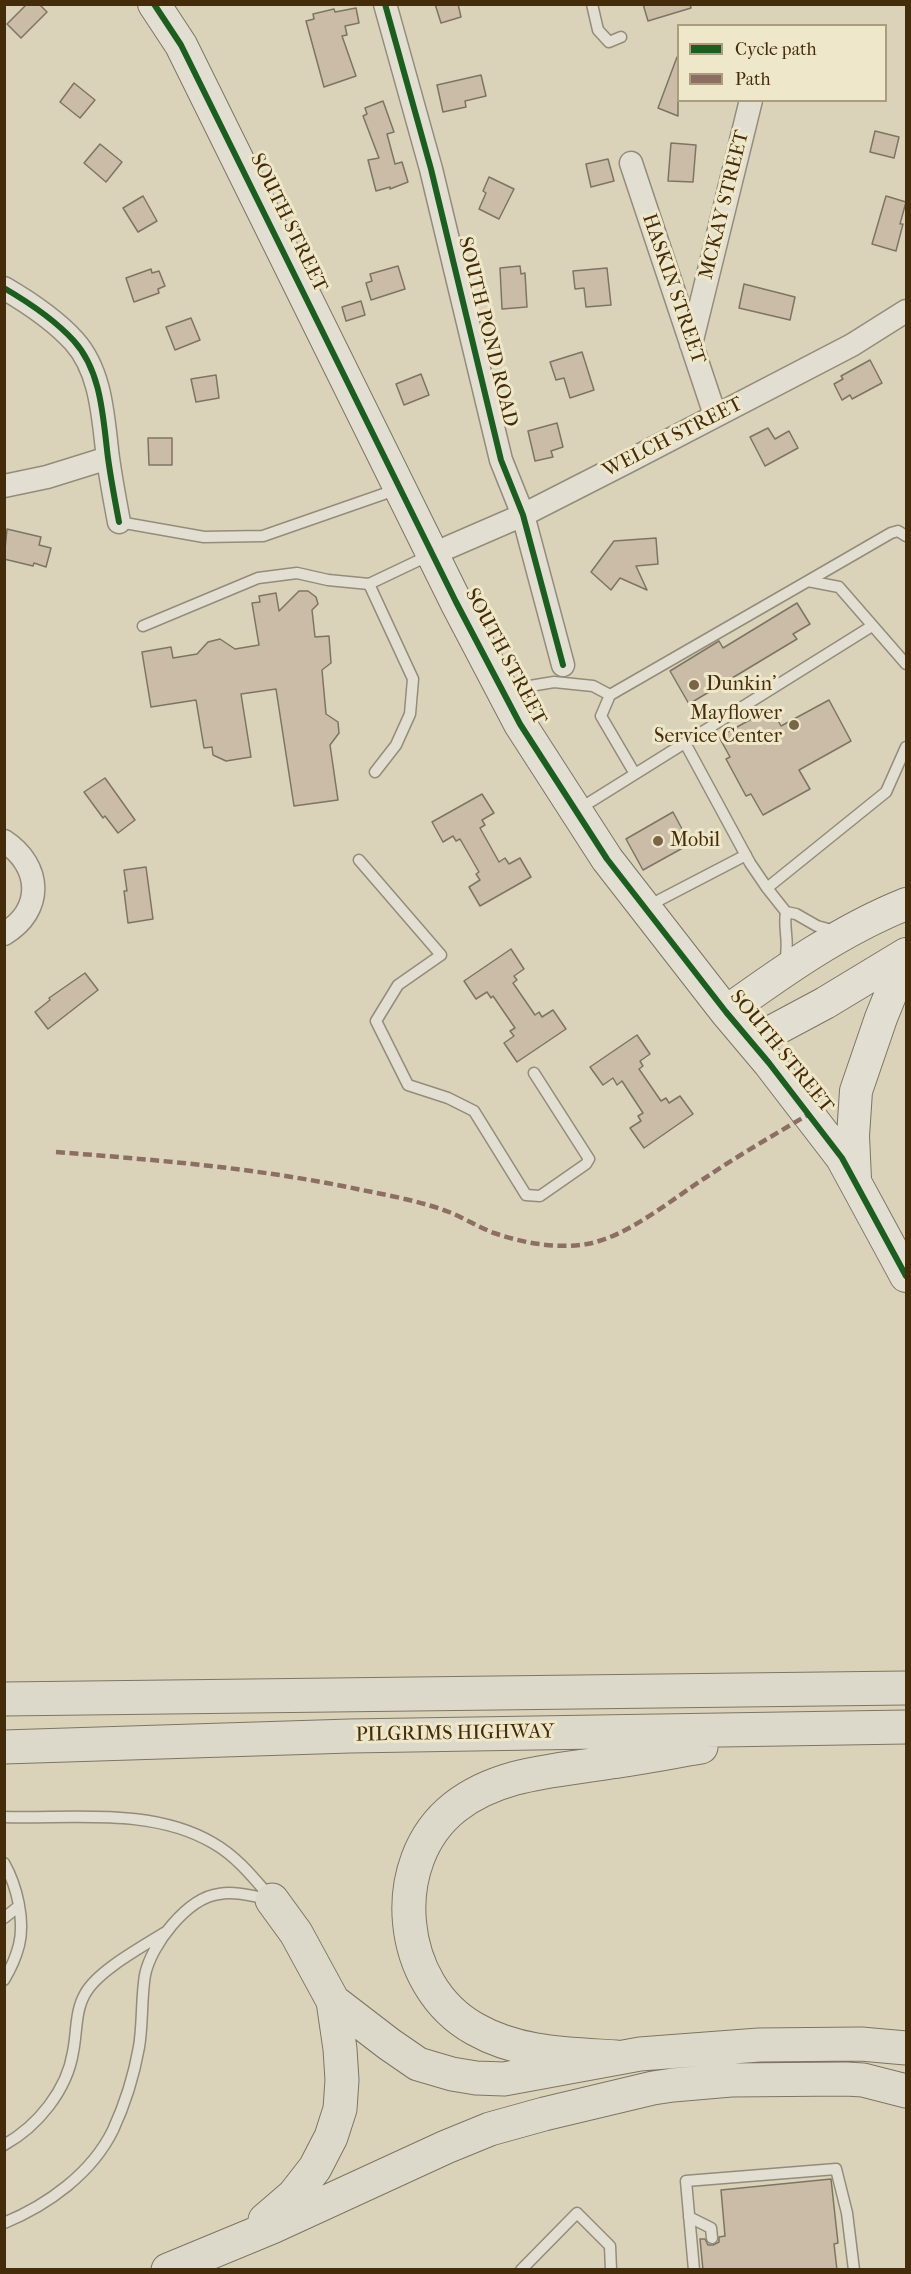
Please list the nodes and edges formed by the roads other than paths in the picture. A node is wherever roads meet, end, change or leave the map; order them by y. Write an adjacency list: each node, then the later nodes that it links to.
1 (154, 4): 13 (street, SOUTH STREET)
2 (385, 4): 14 (street, SOUTH POND ROAD)
3 (592, 4): 4 (lane)
4 (621, 37)
5 (751, 102): 9 (street, MCKAY STREET)
6 (631, 163): 9 (street, HASKIN STREET)
7 (4, 288): 11 (street)
8 (905, 307): 10 (street, WELCH STREET)
9 (691, 344): 10 (street, HASKIN STREET)
10 (715, 415): 14 (street, WELCH STREET)
11 (108, 458): 12 (street); 15 (street)
12 (4, 486)
13 (401, 488): 15 (lane); 17 (street, SOUTH STREET)
14 (523, 515): 17 (street, WELCH STREET); 23 (street, SOUTH POND ROAD)
15 (119, 522)
16 (906, 536): 18 (lane)
17 (434, 554): 19 (lane); 24 (street, SOUTH STREET)
18 (808, 581): 21 (lane); 25 (lane)
19 (369, 584): 20 (lane); 28 (lane)
20 (143, 626)
21 (872, 626): 22 (lane); 26 (lane)
22 (906, 664)
23 (563, 665)
24 (503, 690): 25 (lane); 30 (street, SOUTH STREET)
25 (610, 695): 29 (lane)
26 (685, 743): 29 (lane); 32 (lane)
27 (906, 747): 34 (lane)
28 (375, 772)
29 (635, 774): 30 (lane)
30 (576, 811): 36 (street, SOUTH STREET)
31 (4, 841): 39 (street)
32 (748, 859): 34 (lane); 36 (lane)
33 (359, 860): 44 (lane)
34 (767, 888): 37 (lane)
35 (906, 904): 38 (street)
36 (646, 907): 42 (street, SOUTH STREET)
37 (786, 912): 38 (lane); 41 (lane)
38 (844, 933): 41 (street)
39 (4, 934)
40 (906, 955): 43 (street); 45 (street)
41 (783, 973): 42 (street)
42 (726, 1012): 43 (street, SOUTH STREET)
43 (752, 1042): 45 (street, SOUTH STREET)
44 (534, 1073)
45 (855, 1180): 46 (street, SOUTH STREET)
46 (906, 1276)
47 (904, 1688): 48 (highway, PILGRIMS HIGHWAY)
48 (4, 1699)
49 (905, 1727): 50 (highway, PILGRIMS HIGHWAY)
50 (815, 1728): 51 (highway, PILGRIMS HIGHWAY); 63 (highway)
51 (4, 1747)
52 (4, 1817): 54 (lane)
53 (4, 1863): 55 (lane)
54 (272, 1900): 57 (lane); 59 (highway)
55 (19, 1906): 56 (lane); 58 (lane)
56 (4, 1918)
57 (167, 1931): 67 (lane); 69 (lane)
58 (4, 1980)
59 (333, 2001): 63 (highway); 71 (highway)
60 (906, 2032): 61 (highway)
61 (861, 2044): 62 (highway); 63 (highway)
62 (906, 2048)
63 (616, 2057)
64 (906, 2076): 65 (highway)
65 (846, 2079): 66 (highway); 71 (highway)
66 (906, 2091)
67 (4, 2145)
68 (689, 2217): 70 (lane); 75 (lane); 76 (lane)
69 (4, 2223)
70 (712, 2238)
71 (227, 2246): 72 (highway)
72 (168, 2270)
73 (521, 2270): 74 (lane)
74 (612, 2270)
75 (694, 2270)
76 (854, 2270)

